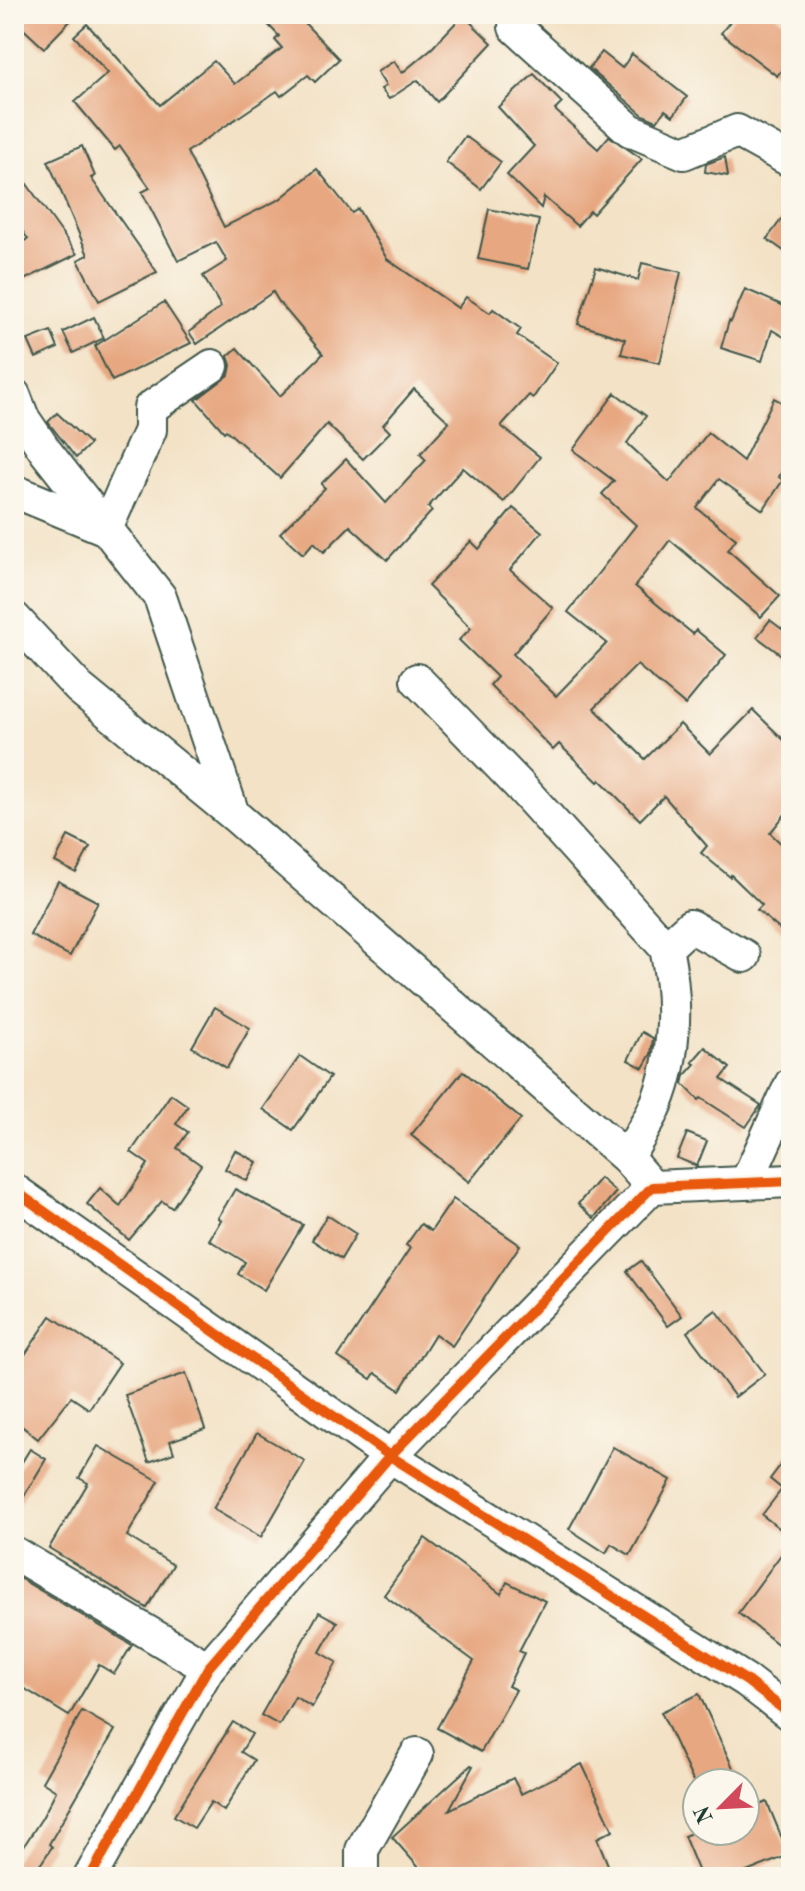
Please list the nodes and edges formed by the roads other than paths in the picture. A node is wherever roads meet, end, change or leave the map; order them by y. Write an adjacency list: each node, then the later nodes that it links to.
1 (515, 27): 2 (street)
2 (791, 161)
3 (212, 366): 6 (street)
4 (14, 395): 6 (street)
5 (14, 491): 6 (street)
6 (106, 529): 9 (street)
7 (14, 618): 9 (street)
8 (417, 680): 10 (street)
9 (233, 814): 13 (street)
10 (666, 948): 11 (street); 13 (street)
11 (744, 956)
12 (791, 1084): 14 (street)
13 (627, 1158): 16 (street)
14 (747, 1181): 15 (street); 16 (street)
15 (791, 1181)
16 (652, 1187): 18 (street)
17 (14, 1190): 18 (street)
18 (390, 1456): 20 (street); 21 (street)
19 (14, 1553): 20 (street)
20 (208, 1668): 23 (street)
21 (791, 1715)
22 (417, 1754): 24 (street)
23 (90, 1877)
24 (362, 1877)

